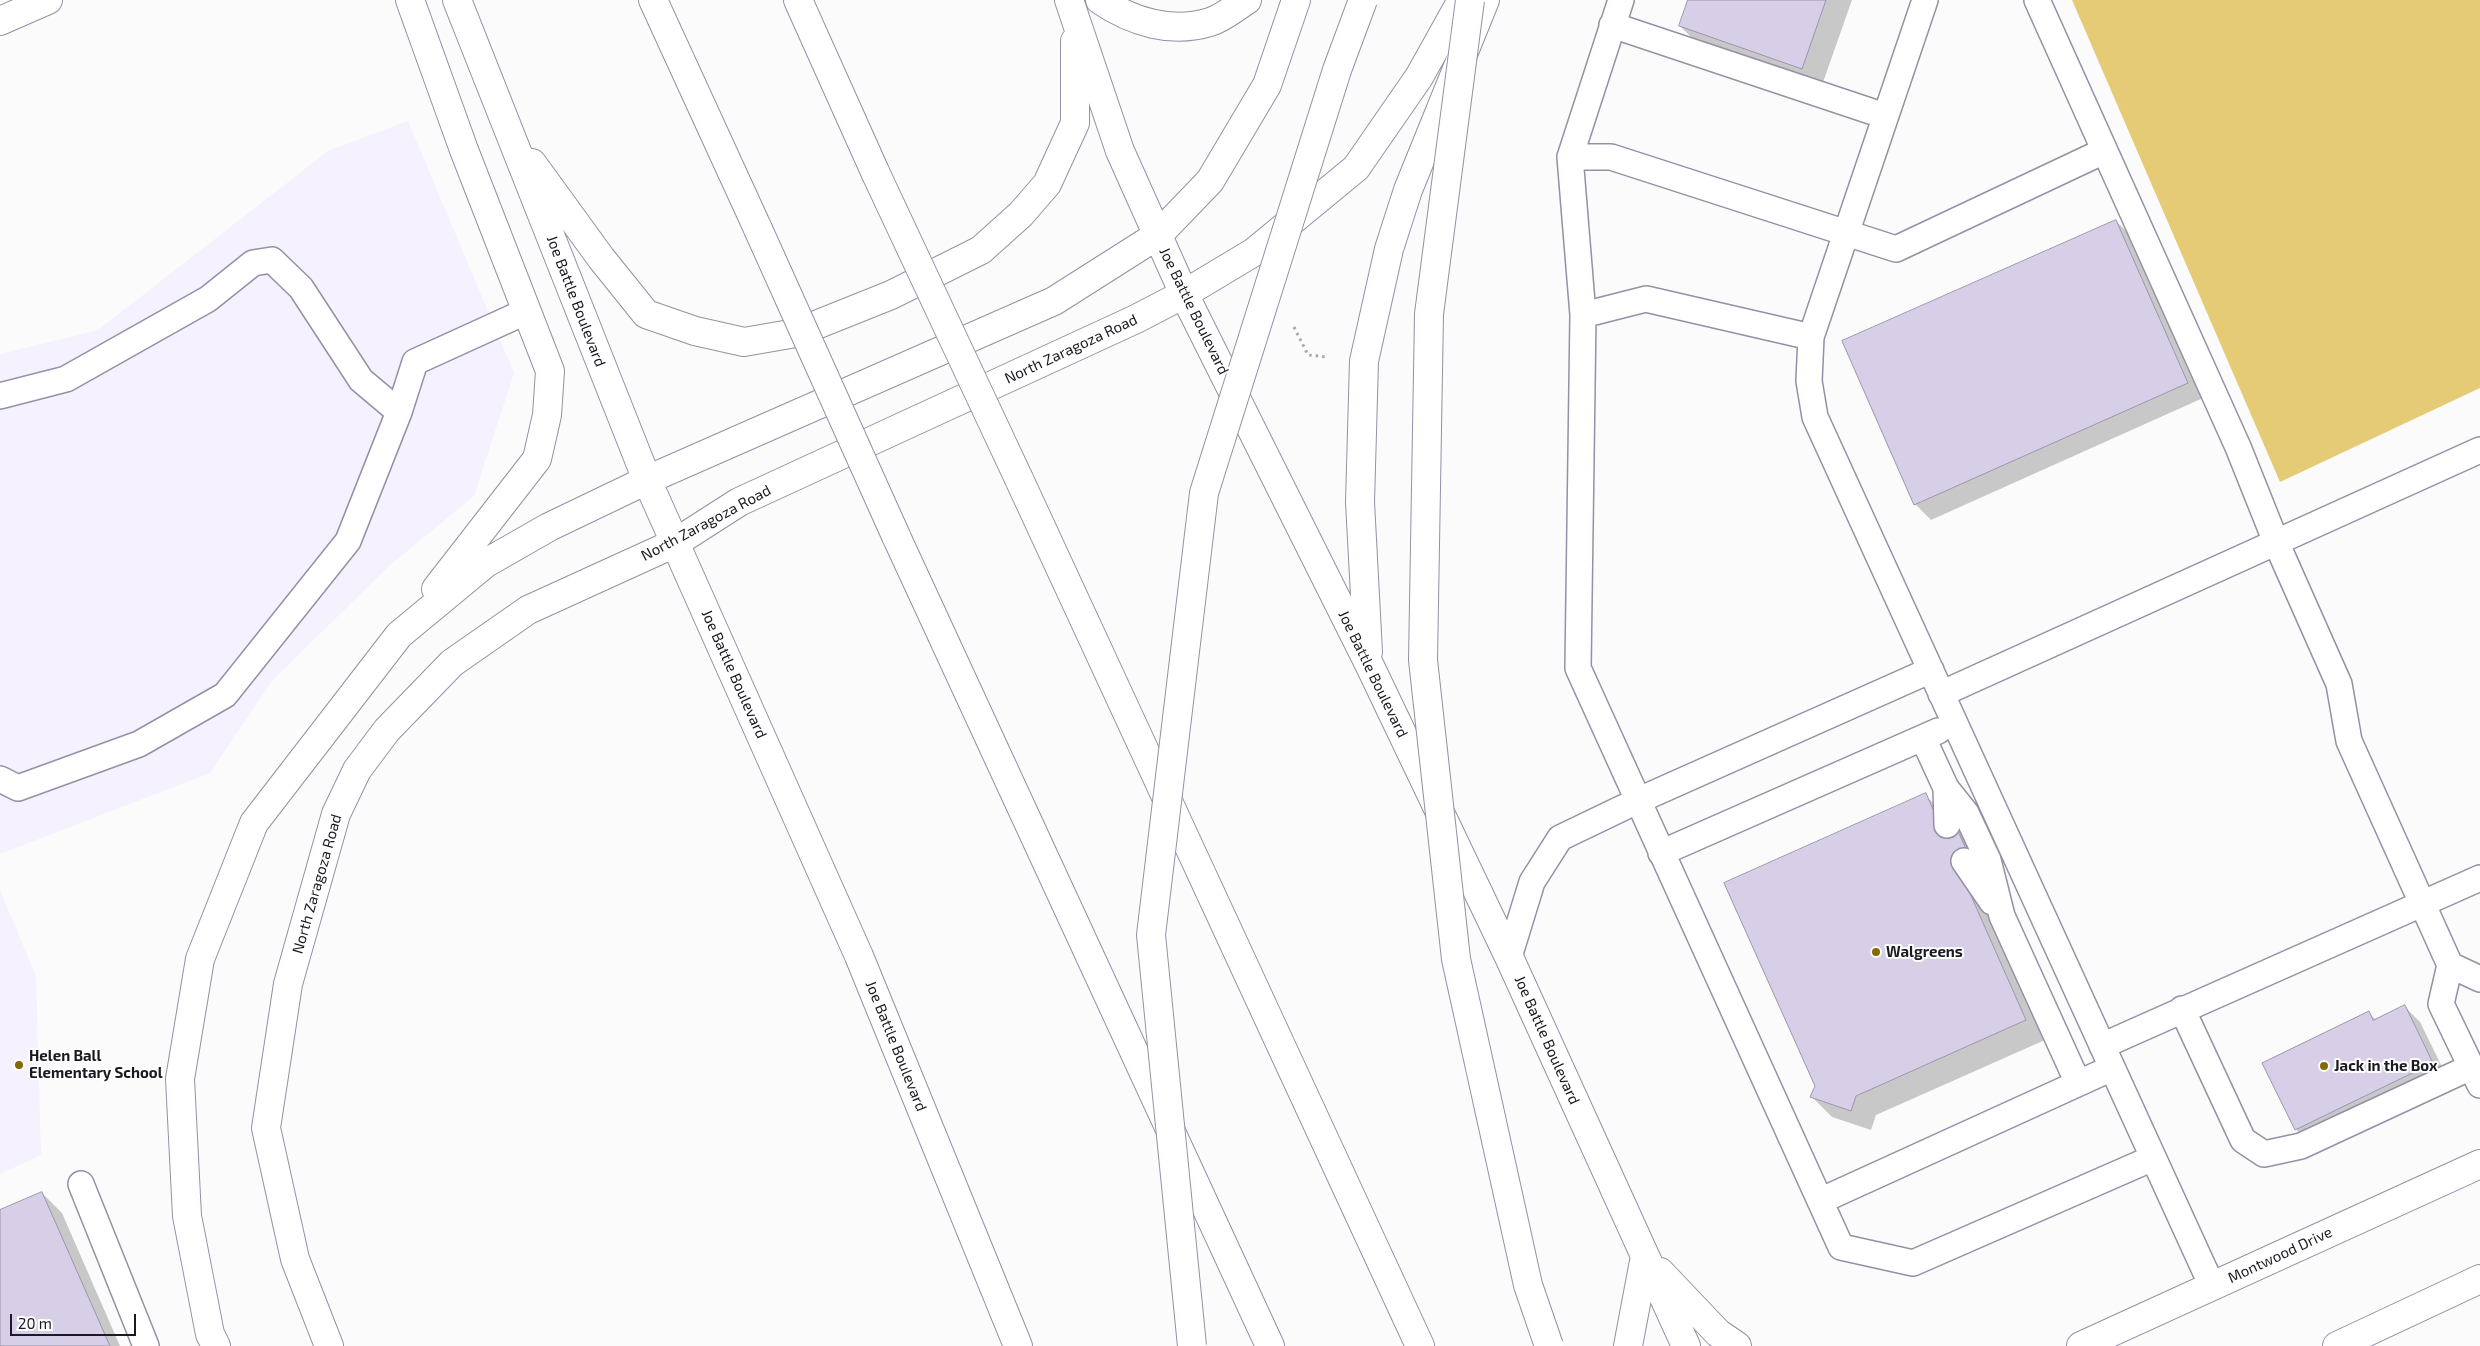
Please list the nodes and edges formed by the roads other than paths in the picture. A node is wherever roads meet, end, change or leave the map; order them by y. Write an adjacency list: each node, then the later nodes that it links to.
1 (48, 0): 17 (main road)
2 (410, 0): 26 (main road)
3 (457, 0): 20 (main road, Joe Battle Boulevard)
4 (654, 0): 69 (main road, bridge)
5 (798, 0): 70 (main road, bridge)
6 (1068, 0): 20 (main road); 23 (main road, Joe Battle Boulevard)
7 (1100, 0): 8 (main road)
8 (1247, 0)
9 (1296, 0): 23 (main road)
10 (1363, 0): 68 (main road, bridge)
11 (1462, 0): 25 (main road, North Zaragoza Road)
12 (1470, 0): 71 (main road, bridge)
13 (1485, 0): 36 (main road)
14 (1621, 0): 18 (lane)
15 (1925, 0): 19 (lane)
16 (2037, 0): 21 (lane)
17 (0, 21)
18 (1612, 25): 19 (lane); 22 (lane)
19 (1885, 116): 24 (lane)
20 (510, 131): 32 (main road, Joe Battle Boulevard)
21 (2104, 151): 24 (lane); 33 (lane)
22 (1570, 157): 24 (lane); 27 (lane)
23 (1158, 235): 25 (main road, Joe Battle Boulevard); 32 (main road)
24 (1846, 235): 28 (lane)
25 (1184, 294): 34 (main road, North Zaragoza Road); 36 (main road, Joe Battle Boulevard)
26 (527, 311): 30 (lane); 35 (main road)
27 (1583, 315): 28 (lane); 43 (lane)
28 (1811, 337): 37 (lane)
29 (0, 396): 30 (lane)
30 (399, 412): 41 (lane)
31 (2480, 450): 33 (lane)
32 (647, 480): 34 (main road, Joe Battle Boulevard); 35 (main road)
33 (2276, 542): 38 (lane); 48 (lane)
34 (675, 543): 66 (main road, North Zaragoza Road); 67 (main road, Joe Battle Boulevard)
35 (399, 635): 65 (main road)
36 (1369, 664): 50 (main road, Joe Battle Boulevard)
37 (1931, 670): 38 (lane); 43 (lane)
38 (1941, 694): 39 (lane)
39 (1955, 723): 40 (lane); 54 (lane)
40 (1923, 738): 42 (lane); 45 (lane)
41 (0, 779)
42 (1946, 788): 44 (lane); 49 (lane)
43 (1637, 800): 45 (lane); 50 (lane)
44 (1948, 825)
45 (1661, 853): 60 (lane)
46 (1964, 861): 49 (lane)
47 (2480, 878): 48 (lane)
48 (2423, 904): 51 (lane); 53 (lane)
49 (2002, 916): 56 (lane)
50 (1509, 957): 61 (main road, Joe Battle Boulevard)
51 (2450, 964): 52 (lane); 55 (lane)
52 (2480, 979)
53 (2182, 1009): 54 (lane); 55 (lane)
54 (2107, 1057): 56 (lane); 57 (lane)
55 (2475, 1076)
56 (2078, 1083): 60 (lane)
57 (2153, 1158): 60 (lane); 63 (lane)
58 (2480, 1164): 63 (main road, Montwood Drive)
59 (81, 1184): 64 (lane)
60 (1820, 1201)
61 (1645, 1256): 72 (main road); 73 (main road, Joe Battle Boulevard); 74 (main road)
62 (2480, 1279): 76 (main road)
63 (2212, 1286): 75 (main road, Montwood Drive)
64 (146, 1346)
65 (216, 1346)
66 (329, 1346)
67 (1018, 1346)
68 (1192, 1346)
69 (1270, 1346)
70 (1420, 1346)
71 (1549, 1346)
72 (1628, 1346)
73 (1686, 1346)
74 (1737, 1346)
75 (2081, 1346)
76 (2337, 1346)

